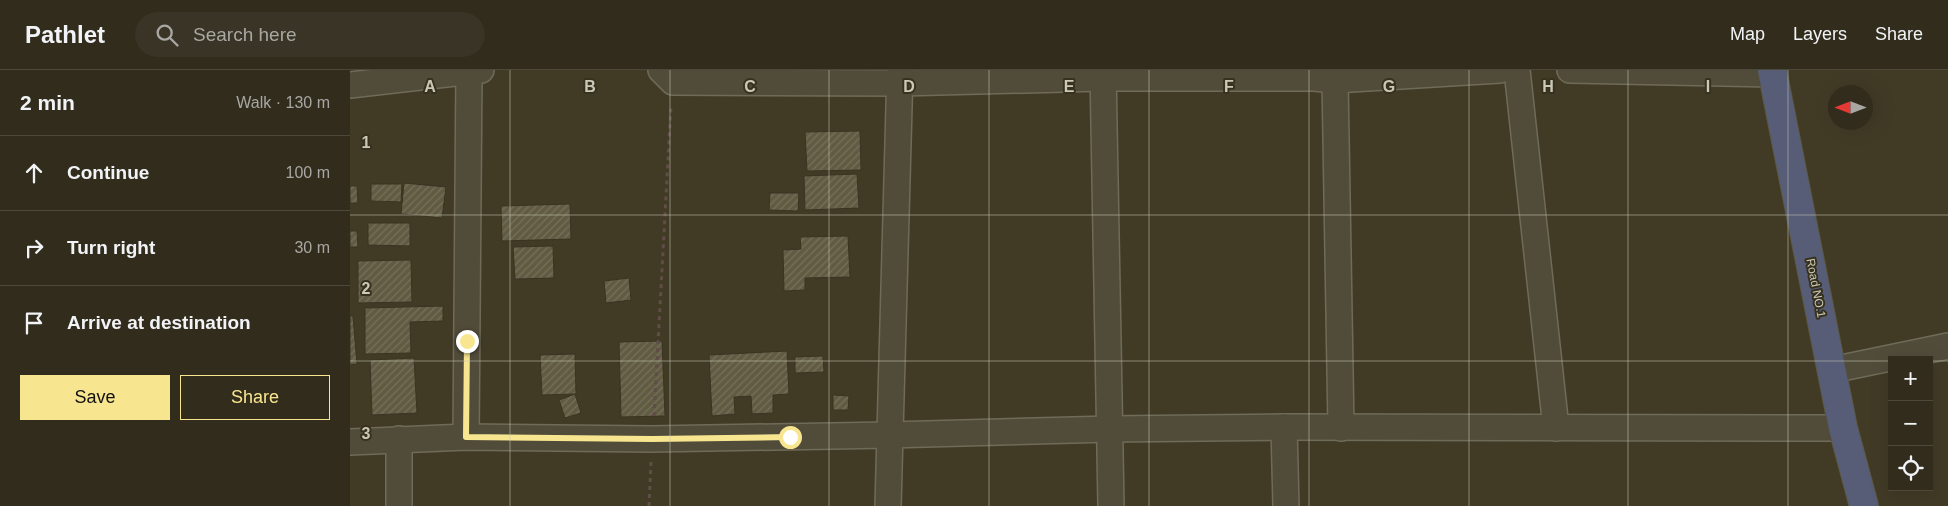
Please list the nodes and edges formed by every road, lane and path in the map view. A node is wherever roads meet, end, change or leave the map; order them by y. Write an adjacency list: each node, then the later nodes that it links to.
1 (1500, 70): 8 (street)
2 (1517, 70): 15 (street)
3 (1570, 70): 5 (street)
4 (473, 71): 10 (street); 19 (street)
5 (1772, 72): 12 (highway, Road NO.1)
6 (669, 74): 9 (street); 21 (path)
7 (1103, 74): 8 (street); 9 (street); 17 (street)
8 (1321, 76): 14 (street)
9 (900, 77): 18 (street)
10 (350, 85)
11 (1948, 346): 12 (street)
12 (1832, 370): 16 (highway, Road NO.1)
13 (1284, 427): 14 (street); 17 (street); 27 (street)
14 (1340, 428): 15 (street)
15 (1556, 428): 16 (street)
16 (1843, 428): 28 (highway, Road NO.1)
17 (1111, 429): 18 (street); 26 (street)
18 (889, 435): 21 (street); 25 (street)
19 (466, 437): 20 (street); 21 (street)
20 (399, 439): 22 (street); 23 (street)
21 (652, 439): 24 (path)
22 (350, 442)
23 (399, 506)
24 (649, 506)
25 (888, 506)
26 (1111, 506)
27 (1286, 506)
28 (1864, 506)

